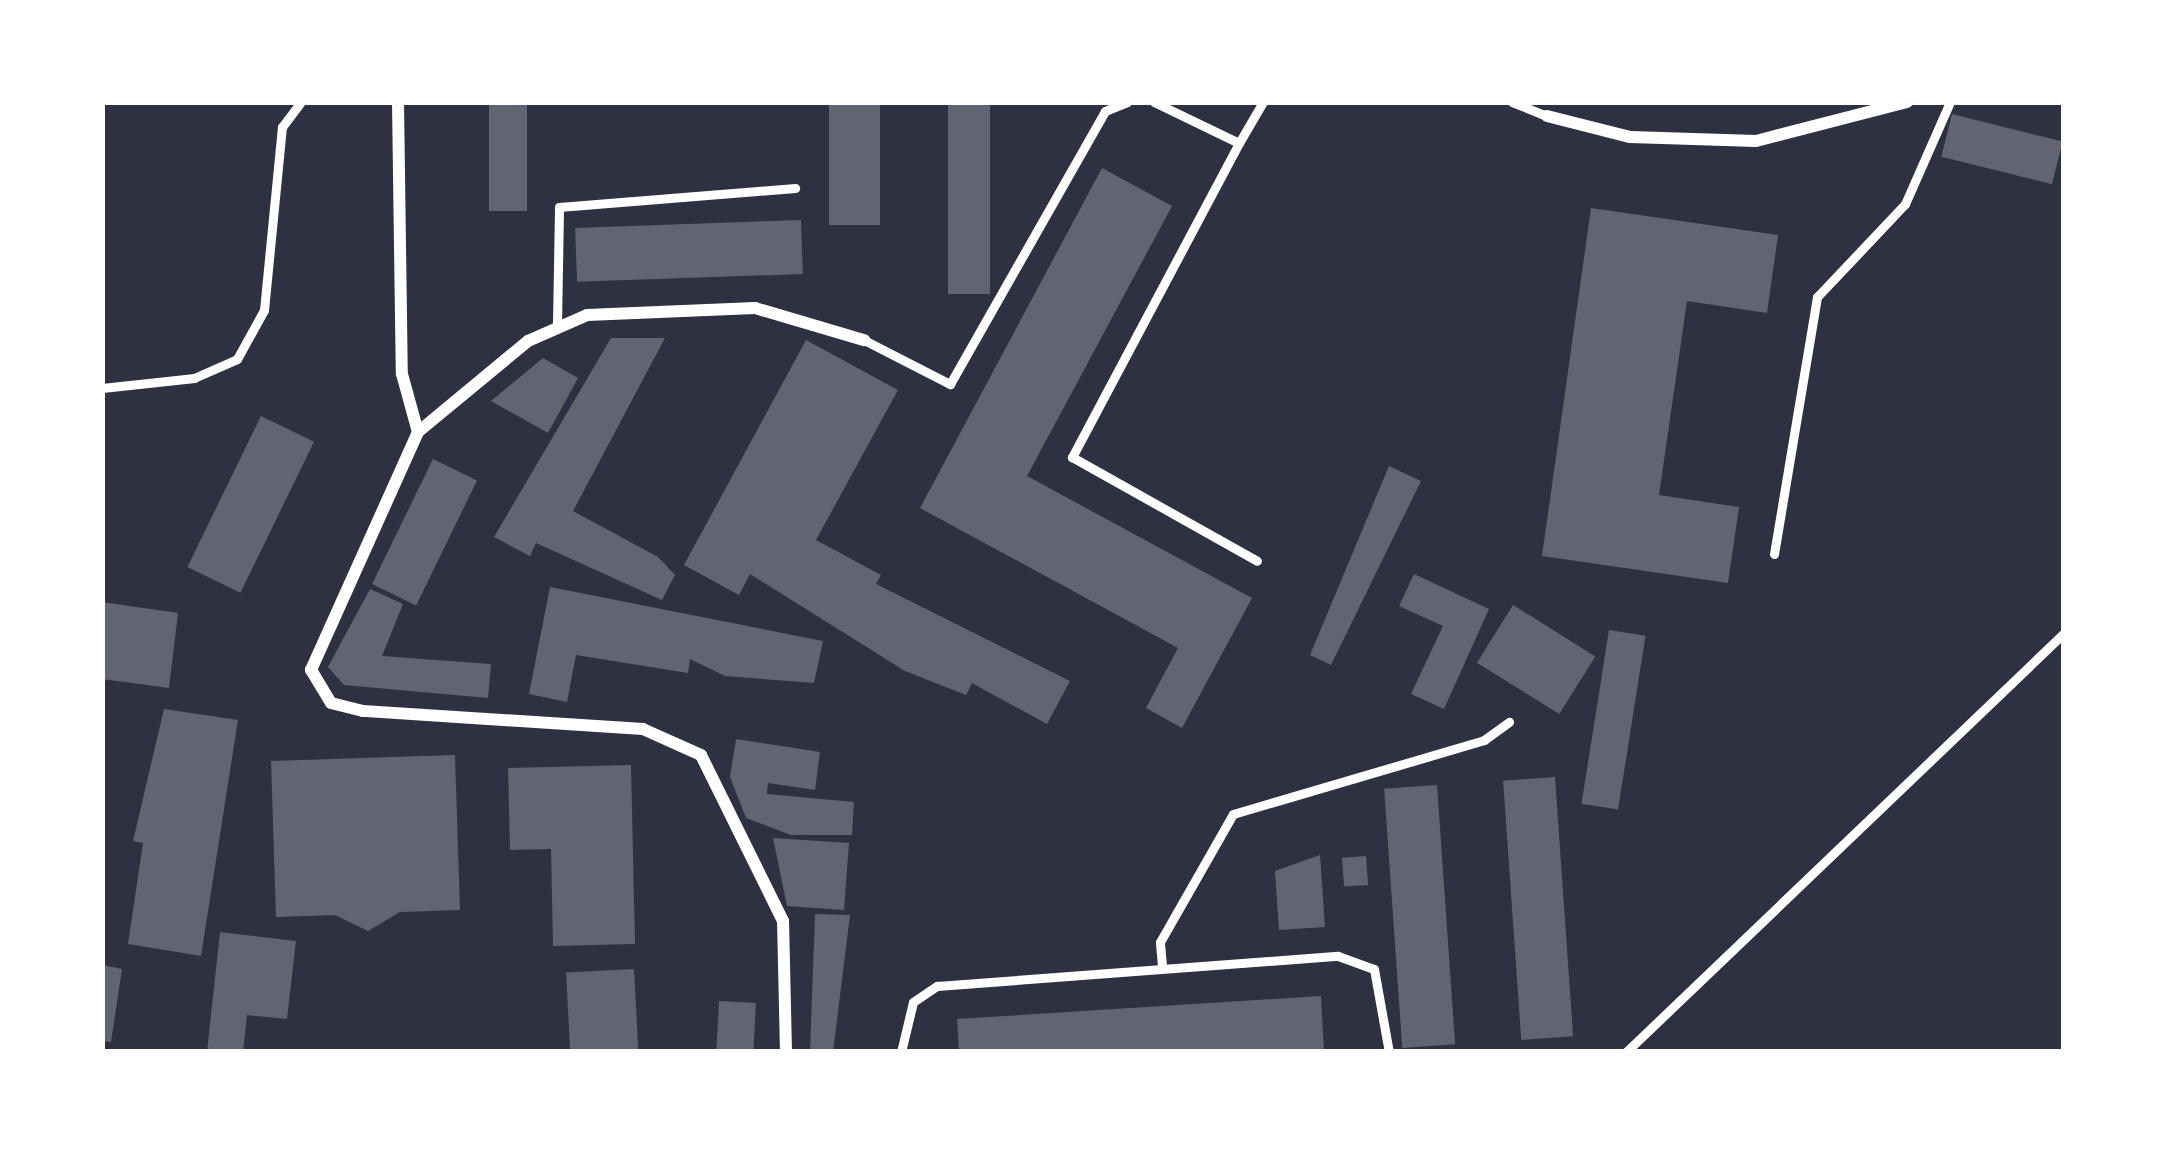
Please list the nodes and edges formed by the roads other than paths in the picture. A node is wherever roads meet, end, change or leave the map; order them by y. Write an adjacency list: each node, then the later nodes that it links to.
1 (301, 102): 14 (lane)
2 (398, 102): 15 (street)
3 (1127, 102): 13 (lane)
4 (1154, 102): 10 (lane)
5 (1263, 102): 10 (lane)
6 (1512, 102): 9 (lane)
7 (1907, 102): 9 (street)
8 (1950, 102): 16 (lane)
9 (1547, 116)
10 (1238, 143): 17 (lane)
11 (795, 188): 12 (lane)
12 (557, 324): 13 (street); 15 (street)
13 (864, 340)
14 (102, 388)
15 (418, 432): 21 (street)
16 (1774, 554)
17 (1257, 561)
18 (2064, 633): 24 (lane)
19 (1508, 722): 20 (lane)
20 (1162, 966): 22 (lane); 23 (lane)
21 (786, 1052)
22 (901, 1052)
23 (1389, 1052)
24 (1627, 1052)

